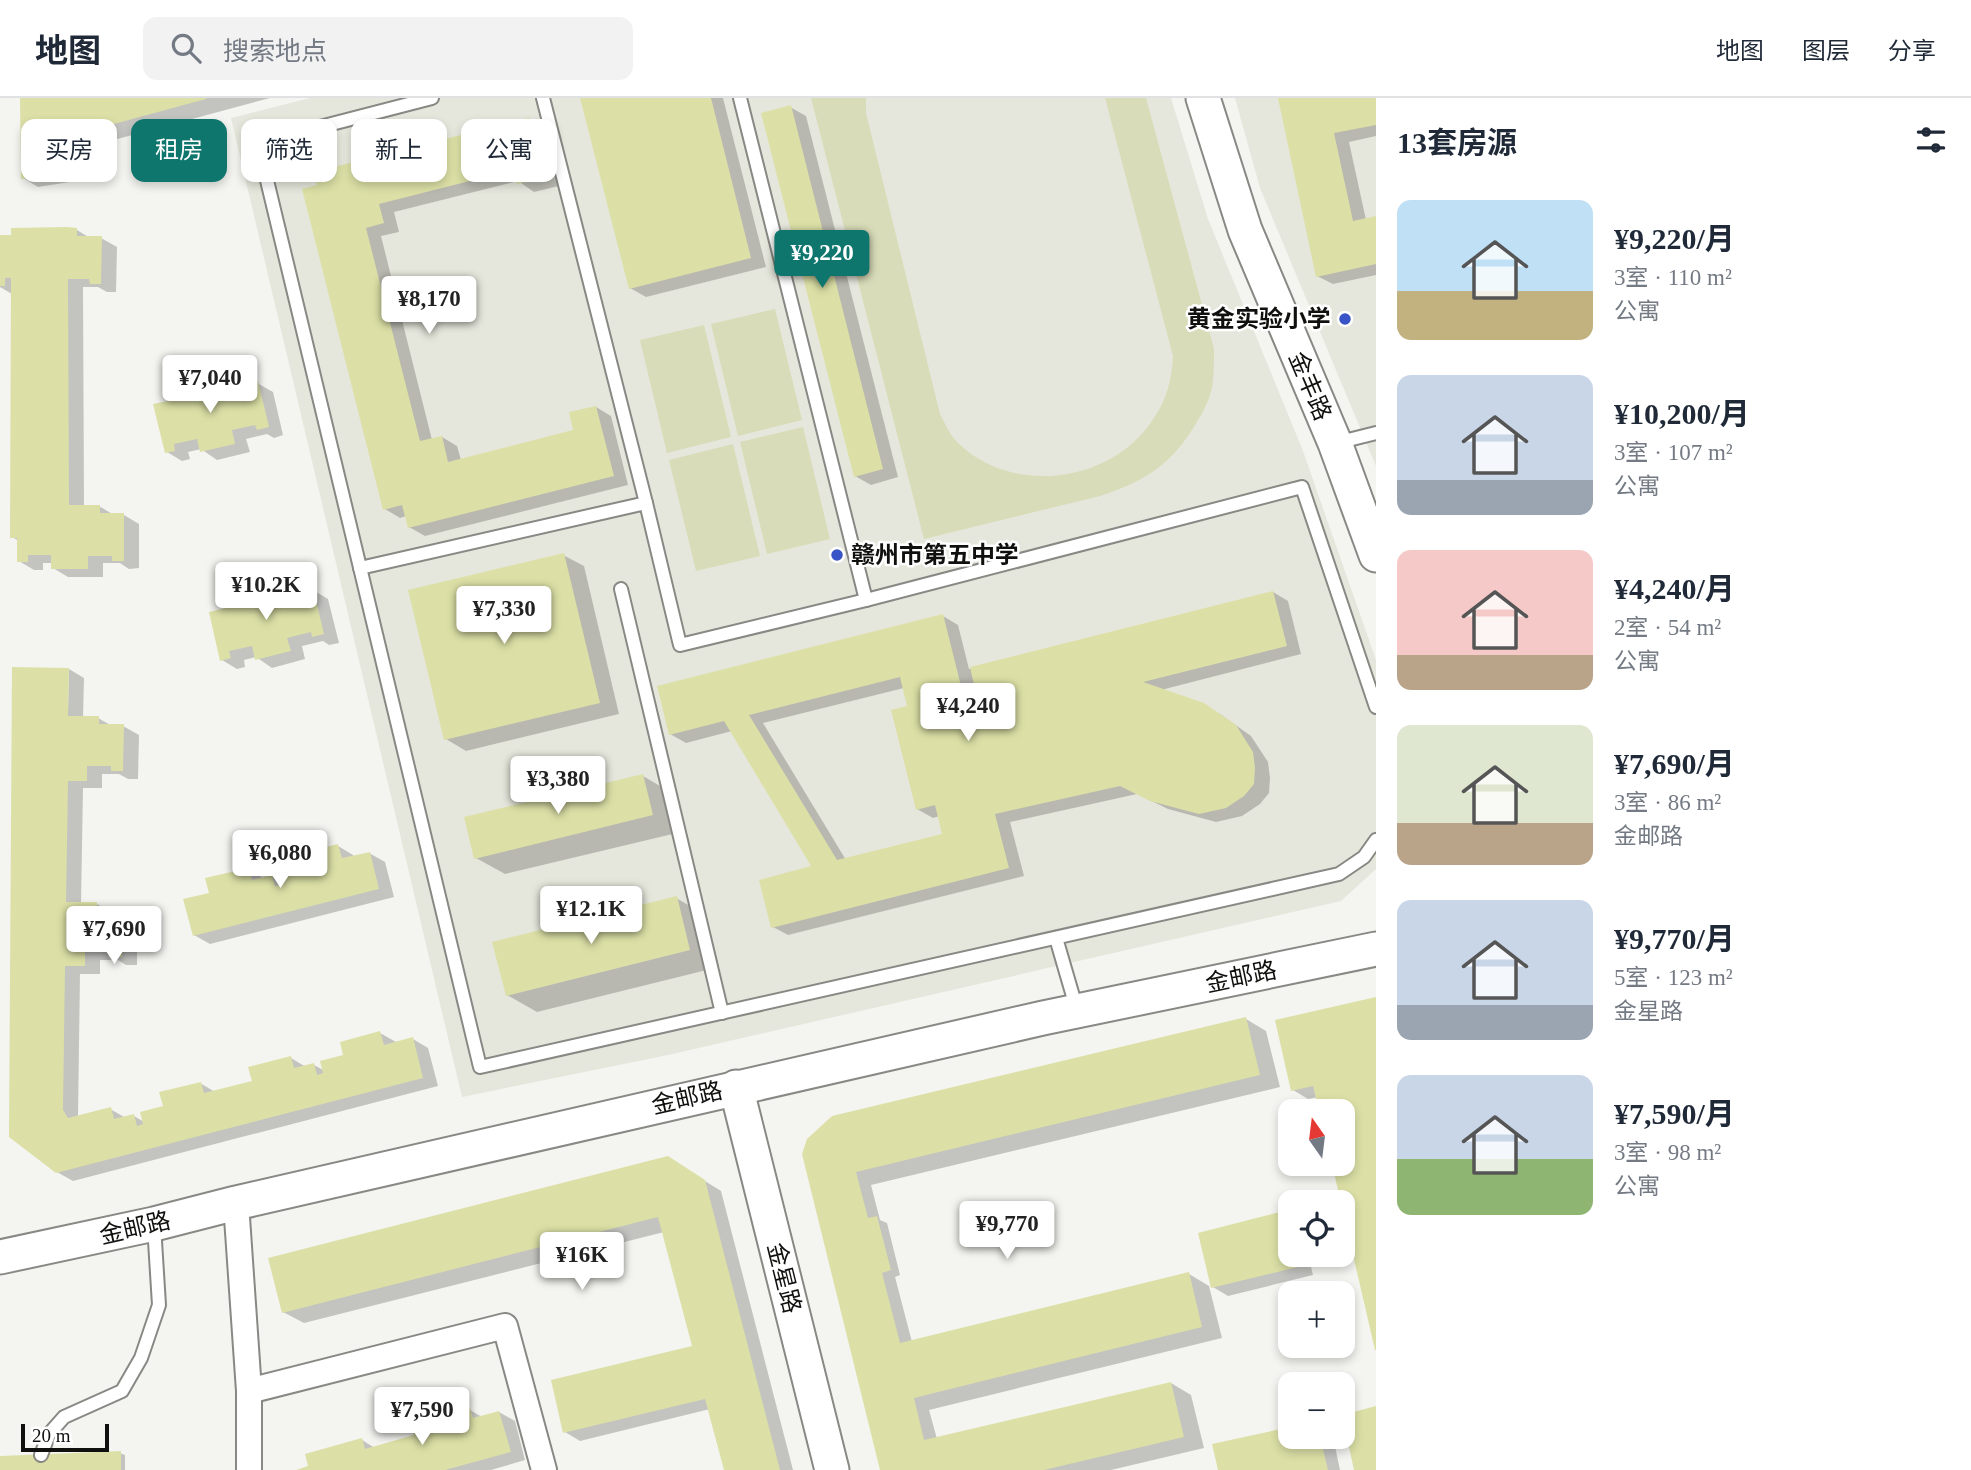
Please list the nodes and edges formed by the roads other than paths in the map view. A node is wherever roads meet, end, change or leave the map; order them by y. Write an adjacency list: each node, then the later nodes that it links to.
1 (432, 98): 9 (lane)
2 (543, 98): 7 (lane)
3 (740, 98): 11 (lane)
4 (1203, 98): 6 (street, 金丰路)
5 (1376, 433): 6 (lane)
6 (1335, 443): 8 (street, 金丰路)
7 (646, 503): 9 (lane); 11 (lane)
8 (1376, 555)
9 (360, 568): 17 (lane)
10 (621, 589): 17 (lane)
11 (866, 600): 12 (lane)
12 (1376, 707)
13 (1376, 840): 14 (lane)
14 (1056, 938): 16 (lane); 17 (lane)
15 (1376, 949): 16 (street, 金邮路)
16 (1077, 1011): 18 (street, 金邮路)
17 (722, 1013)
18 (736, 1087): 19 (street, 金邮路); 26 (street, 金星路)
19 (236, 1203): 20 (street, 金邮路); 22 (street)
20 (154, 1224): 21 (street, 金邮路); 23 (lane)
21 (0, 1257)
22 (249, 1391): 24 (street); 25 (street)
23 (41, 1455)
24 (249, 1470)
25 (544, 1470)
26 (832, 1470)

